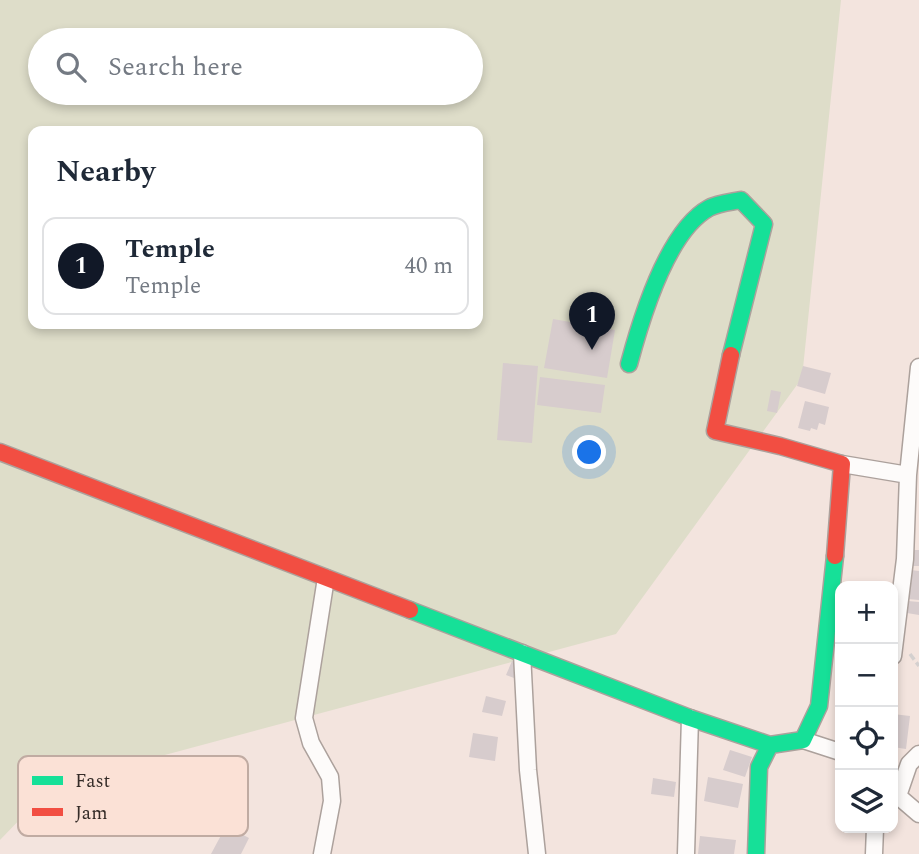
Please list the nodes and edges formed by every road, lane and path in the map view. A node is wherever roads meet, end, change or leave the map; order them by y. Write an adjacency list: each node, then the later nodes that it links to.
1 (629, 364): 4 (street)
2 (919, 367): 5 (street)
3 (0, 452): 6 (street)
4 (842, 464): 5 (street); 10 (street)
5 (908, 475): 7 (street)
6 (326, 578): 8 (street); 16 (street)
7 (894, 644)
8 (522, 653): 9 (street); 17 (street)
9 (690, 718): 11 (street); 18 (street)
10 (803, 740): 11 (street); 12 (street)
11 (770, 745): 19 (street)
12 (835, 750)
13 (919, 754): 14 (street)
14 (919, 814)
15 (875, 833): 20 (street)
16 (322, 854)
17 (537, 854)
18 (686, 854)
19 (756, 854)
20 (874, 854)

